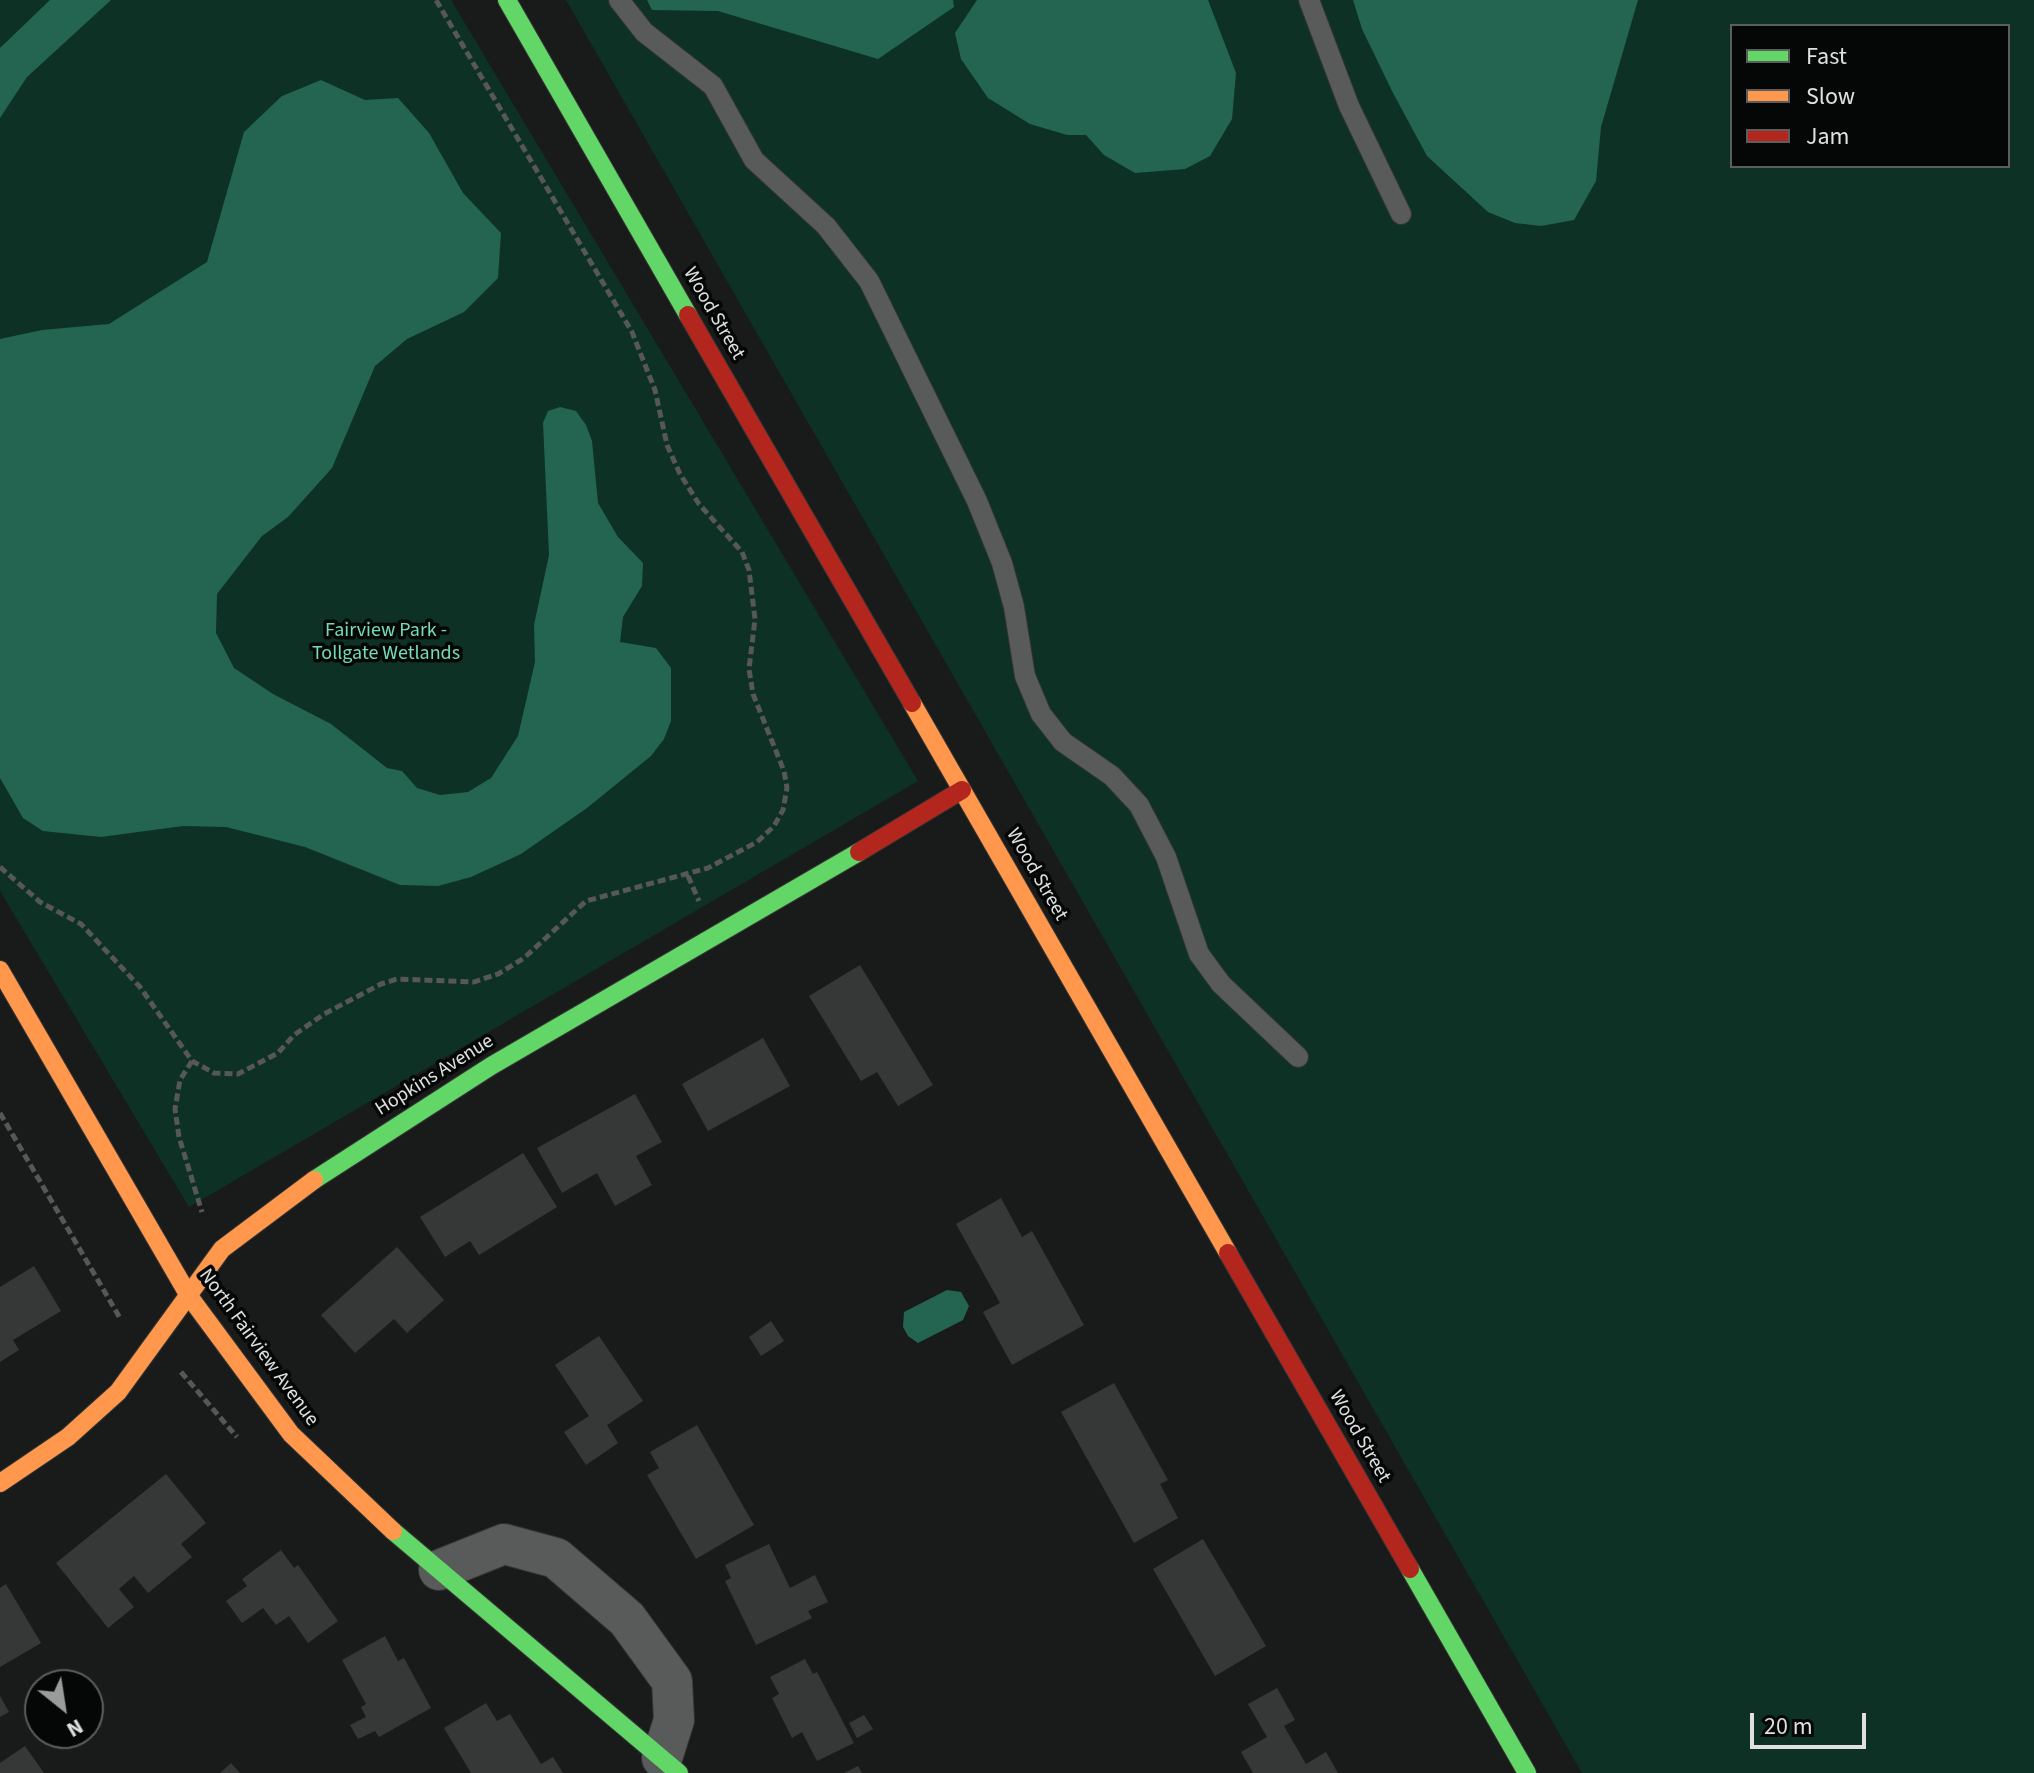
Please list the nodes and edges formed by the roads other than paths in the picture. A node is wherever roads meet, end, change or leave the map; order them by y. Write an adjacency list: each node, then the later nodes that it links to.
1 (507, 0): 5 (street, Wood Street)
2 (619, 0): 7 (lane)
3 (1309, 0): 4 (lane)
4 (1401, 214)
5 (962, 790): 8 (street, Hopkins Avenue); 12 (street, Wood Street)
6 (0, 970): 8 (street, North Fairview Avenue)
7 (1298, 1057)
8 (189, 1296): 9 (street, Hopkins Avenue); 10 (street, North Fairview Avenue)
9 (0, 1483)
10 (439, 1570): 11 (street, North Fairview Avenue); 11 (street)
11 (670, 1765)
12 (1527, 1773)

